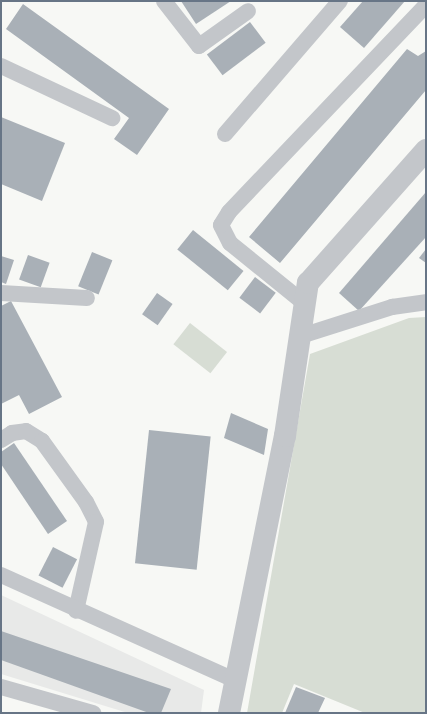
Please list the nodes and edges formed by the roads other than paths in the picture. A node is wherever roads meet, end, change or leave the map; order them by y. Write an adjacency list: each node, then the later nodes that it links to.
1 (164, 1): 4 (lane)
2 (340, 1): 7 (lane)
3 (426, 5): 12 (lane)
4 (248, 11)
5 (1, 66): 6 (lane)
6 (112, 118)
7 (225, 134)
8 (426, 150): 12 (street)
9 (1, 293): 10 (lane)
10 (87, 298)
11 (426, 302): 13 (lane)
12 (304, 303): 13 (street)
13 (300, 336): 17 (street)
14 (1, 440): 16 (lane)
15 (1, 575): 16 (lane)
16 (76, 612): 17 (lane)
17 (235, 680): 20 (street)
18 (1, 687): 19 (lane)
19 (93, 713)
20 (229, 713)

